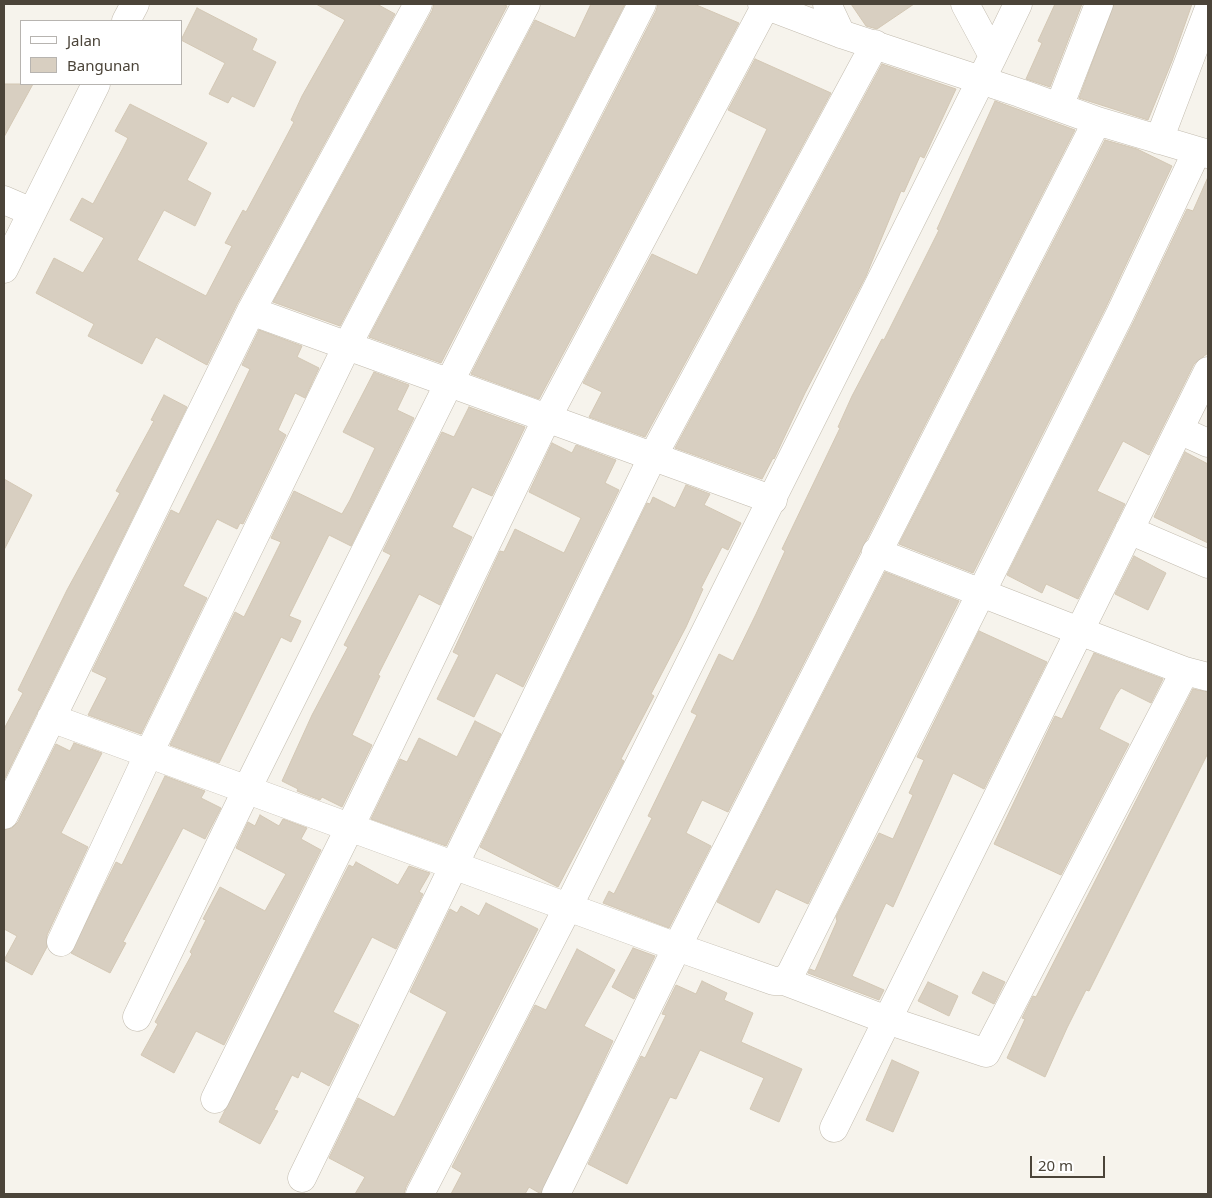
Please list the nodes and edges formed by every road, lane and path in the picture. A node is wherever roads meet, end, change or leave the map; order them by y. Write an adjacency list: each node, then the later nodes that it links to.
1 (135, 4): 11 (street)
2 (418, 4): 24 (street)
3 (526, 4): 25 (street)
4 (642, 4): 27 (street)
5 (764, 4): 12 (street); 28 (street)
6 (827, 4): 12 (street)
7 (965, 4): 14 (street)
8 (1018, 4): 14 (street)
9 (1099, 4): 17 (street)
10 (1208, 11): 19 (street)
11 (127, 20)
12 (841, 34): 13 (street)
13 (875, 44): 15 (street); 31 (street)
14 (993, 56): 15 (street)
15 (980, 80): 17 (street); 32 (street)
16 (96, 85): 22 (street)
17 (1059, 107): 18 (street)
18 (1097, 121): 19 (street); 34 (street)
19 (1159, 140): 20 (street)
20 (1203, 153): 36 (street)
21 (4, 200): 22 (street)
22 (32, 212): 23 (street)
23 (4, 269)
24 (251, 311): 25 (street); 39 (street)
25 (347, 346): 27 (street); 40 (street)
26 (1208, 371): 29 (street)
27 (449, 383): 28 (street); 41 (street)
28 (547, 418): 31 (street); 43 (street)
29 (1179, 430): 30 (street); 33 (street)
30 (1208, 443)
31 (653, 456): 32 (street); 44 (street)
32 (773, 500): 45 (street)
33 (1129, 530): 35 (street); 37 (street)
34 (876, 552): 36 (street); 47 (street)
35 (1208, 564)
36 (981, 593): 37 (street); 48 (street)
37 (1080, 631): 38 (street); 50 (street)
38 (1197, 674): 50 (street)
39 (51, 718): 40 (street); 42 (street)
40 (149, 753): 41 (street); 46 (street)
41 (247, 789): 43 (street); 49 (street)
42 (4, 814)
43 (350, 827): 44 (street); 51 (street)
44 (454, 865): 45 (street); 53 (street)
45 (568, 907): 47 (street); 54 (street)
46 (61, 942)
47 (677, 947): 48 (street); 55 (street)
48 (784, 980): 50 (street)
49 (137, 1017)
50 (887, 1020): 52 (street)
51 (215, 1099)
52 (834, 1128)
53 (302, 1178)
54 (420, 1194)
55 (556, 1194)

